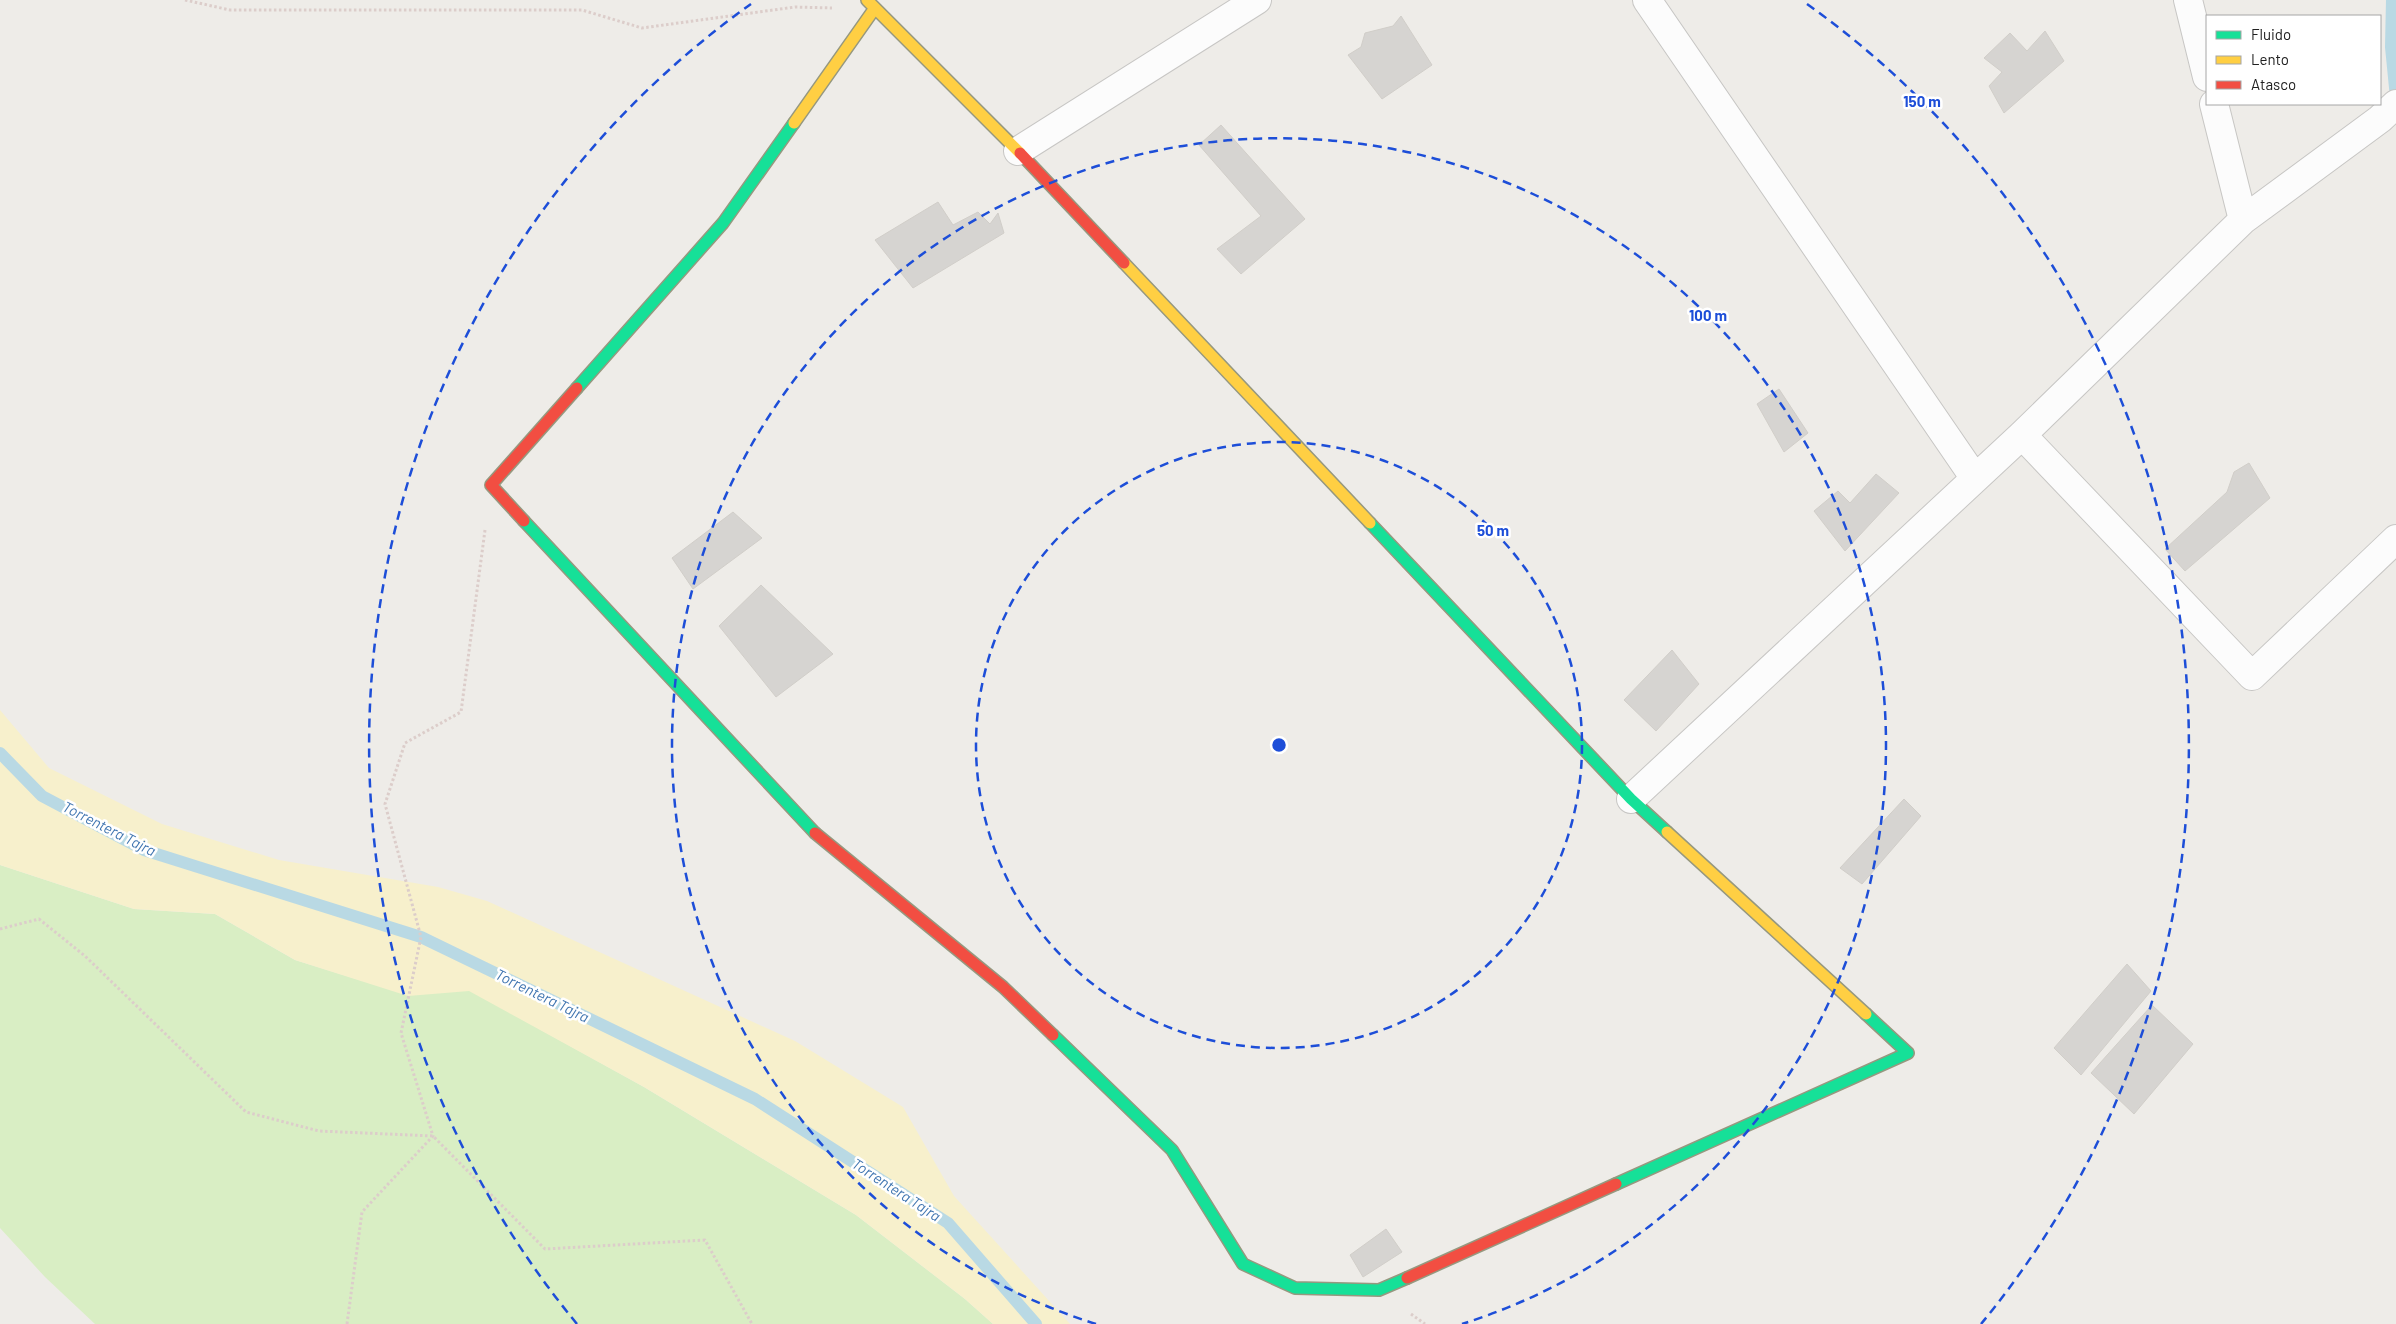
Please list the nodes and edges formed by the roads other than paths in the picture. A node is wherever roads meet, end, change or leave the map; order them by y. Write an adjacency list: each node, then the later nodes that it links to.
1 (1258, 0): 8 (street)
2 (1647, 0): 11 (street)
3 (2188, 0): 5 (street)
4 (871, 4): 8 (street); 13 (street)
5 (2206, 73)
6 (2214, 105): 9 (street)
7 (2388, 112): 9 (street)
8 (1018, 151): 13 (street)
9 (2243, 220): 10 (street)
10 (2022, 435): 11 (street); 12 (street)
11 (1974, 477): 13 (street)
12 (2396, 539)
13 (1631, 799)

